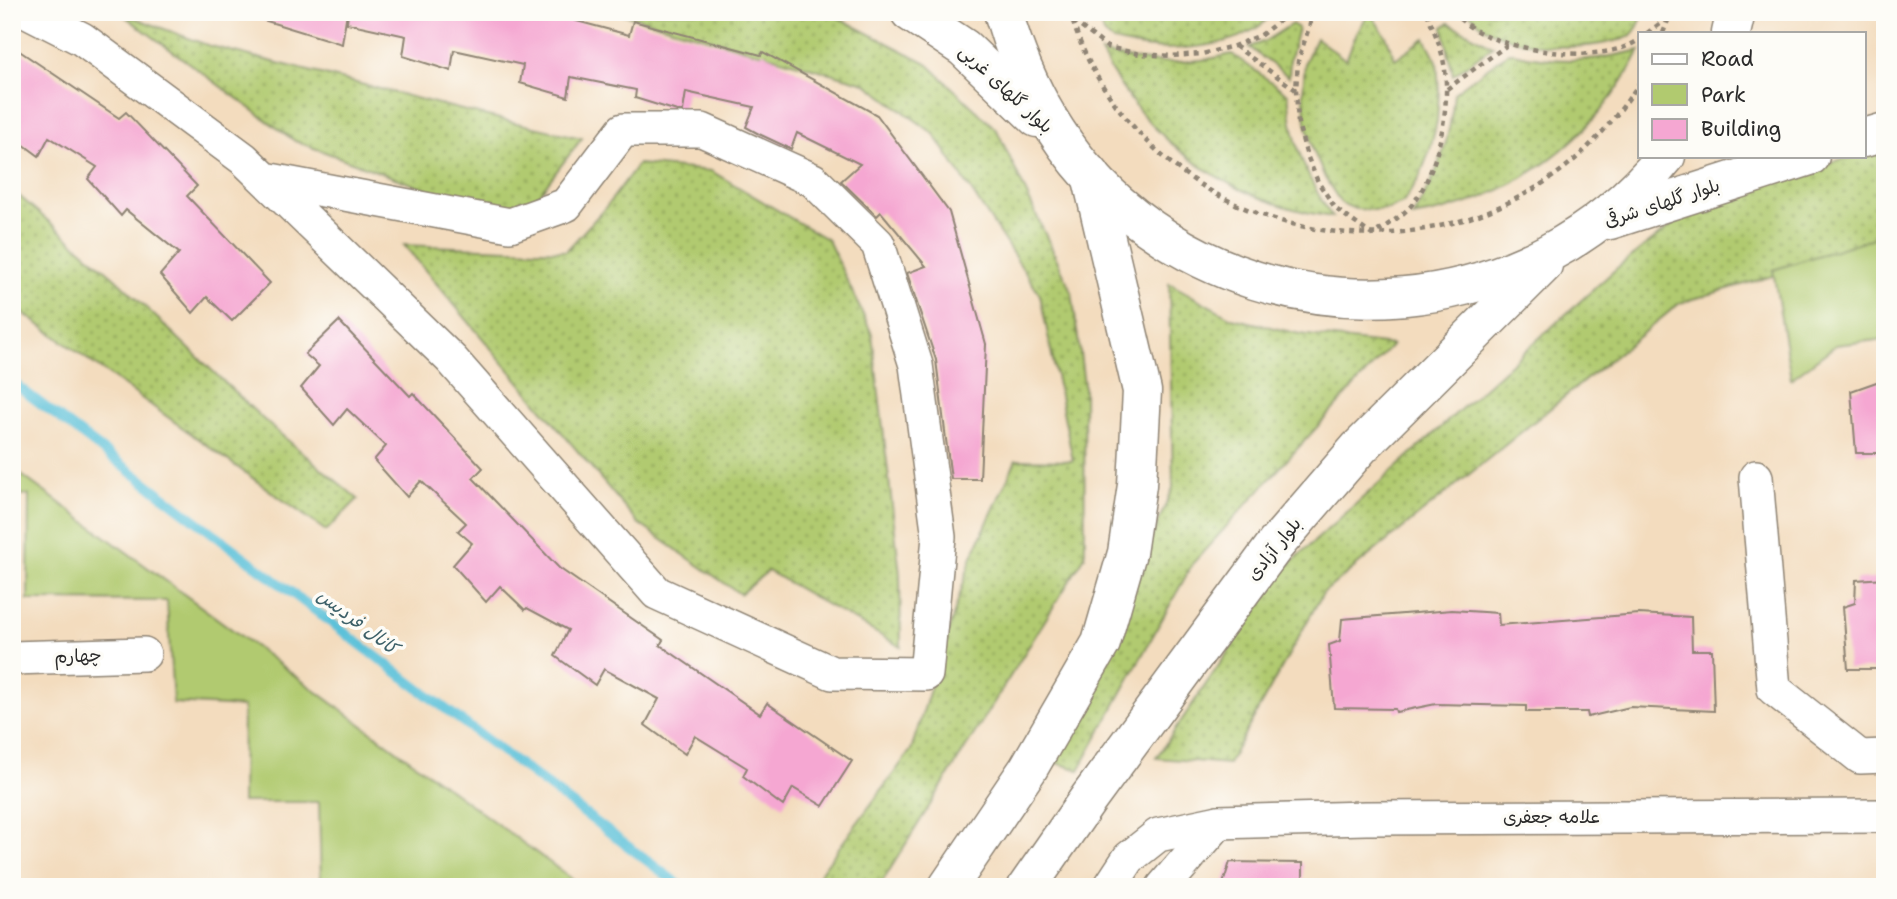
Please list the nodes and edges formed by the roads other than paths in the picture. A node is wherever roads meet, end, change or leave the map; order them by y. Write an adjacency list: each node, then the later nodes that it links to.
1 (29, 12): 12 (street)
2 (910, 12): 8 (main road, بلوار گلهای غربی)
3 (1003, 12): 8 (main road)
4 (1736, 12): 5 (main road)
5 (1731, 32)
6 (1885, 132): 7 (main road)
7 (1866, 137)
8 (1066, 145): 11 (main road)
9 (1664, 158): 13 (main road)
10 (1804, 158): 13 (main road, بلوار گلهای شرقی)
11 (1091, 175): 14 (main road); 21 (main road)
12 (265, 179): 12 (street)
13 (1594, 225): 14 (main road)
14 (1561, 247): 22 (main road, بلوار آزادی)
15 (1756, 477): 18 (street)
16 (144, 654): 17 (street, چهارم)
17 (12, 658)
18 (1885, 756)
19 (1885, 816): 20 (street, علامه جعفری)
20 (1219, 822): 23 (street, علامه جعفری); 24 (street)
21 (948, 887)
22 (1027, 887)
23 (1110, 887)
24 (1163, 887)

